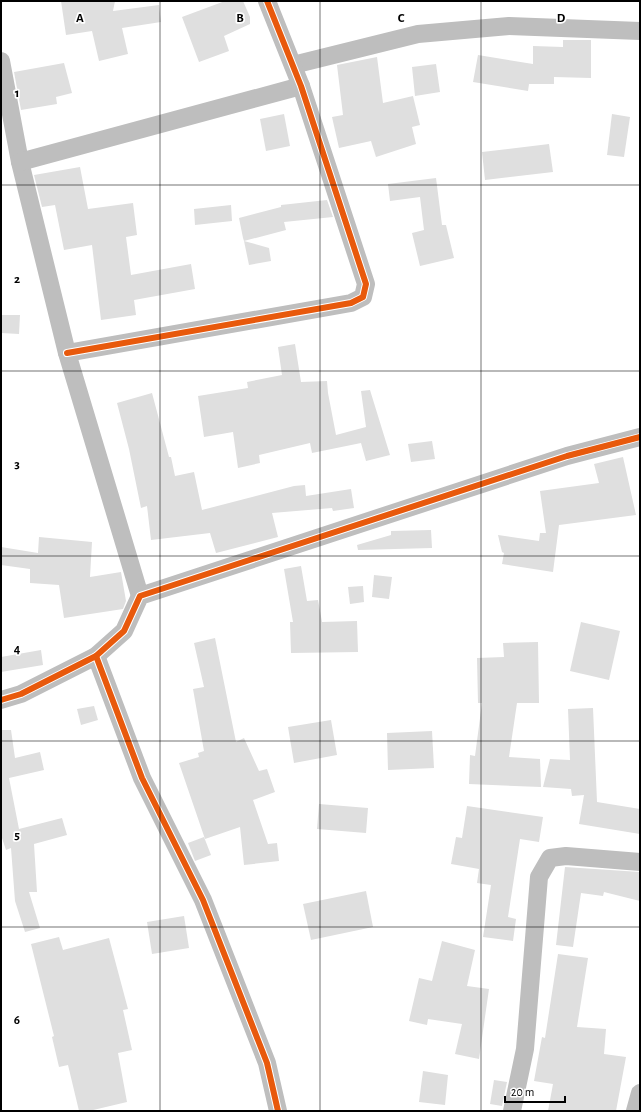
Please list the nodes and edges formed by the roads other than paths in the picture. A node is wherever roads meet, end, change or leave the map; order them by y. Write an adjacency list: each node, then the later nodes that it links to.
1 (267, 1): 4 (street)
2 (640, 32): 4 (street)
3 (1, 61): 6 (street)
4 (293, 65): 5 (street)
5 (301, 86): 6 (street); 7 (street)
6 (20, 162): 7 (street)
7 (67, 353): 9 (street)
8 (640, 437): 9 (street)
9 (140, 596): 10 (street)
10 (96, 656): 11 (street); 14 (street)
11 (1, 700)
12 (640, 862): 15 (street)
13 (640, 1093): 16 (street)
14 (278, 1111)
15 (512, 1111)
16 (635, 1111)

